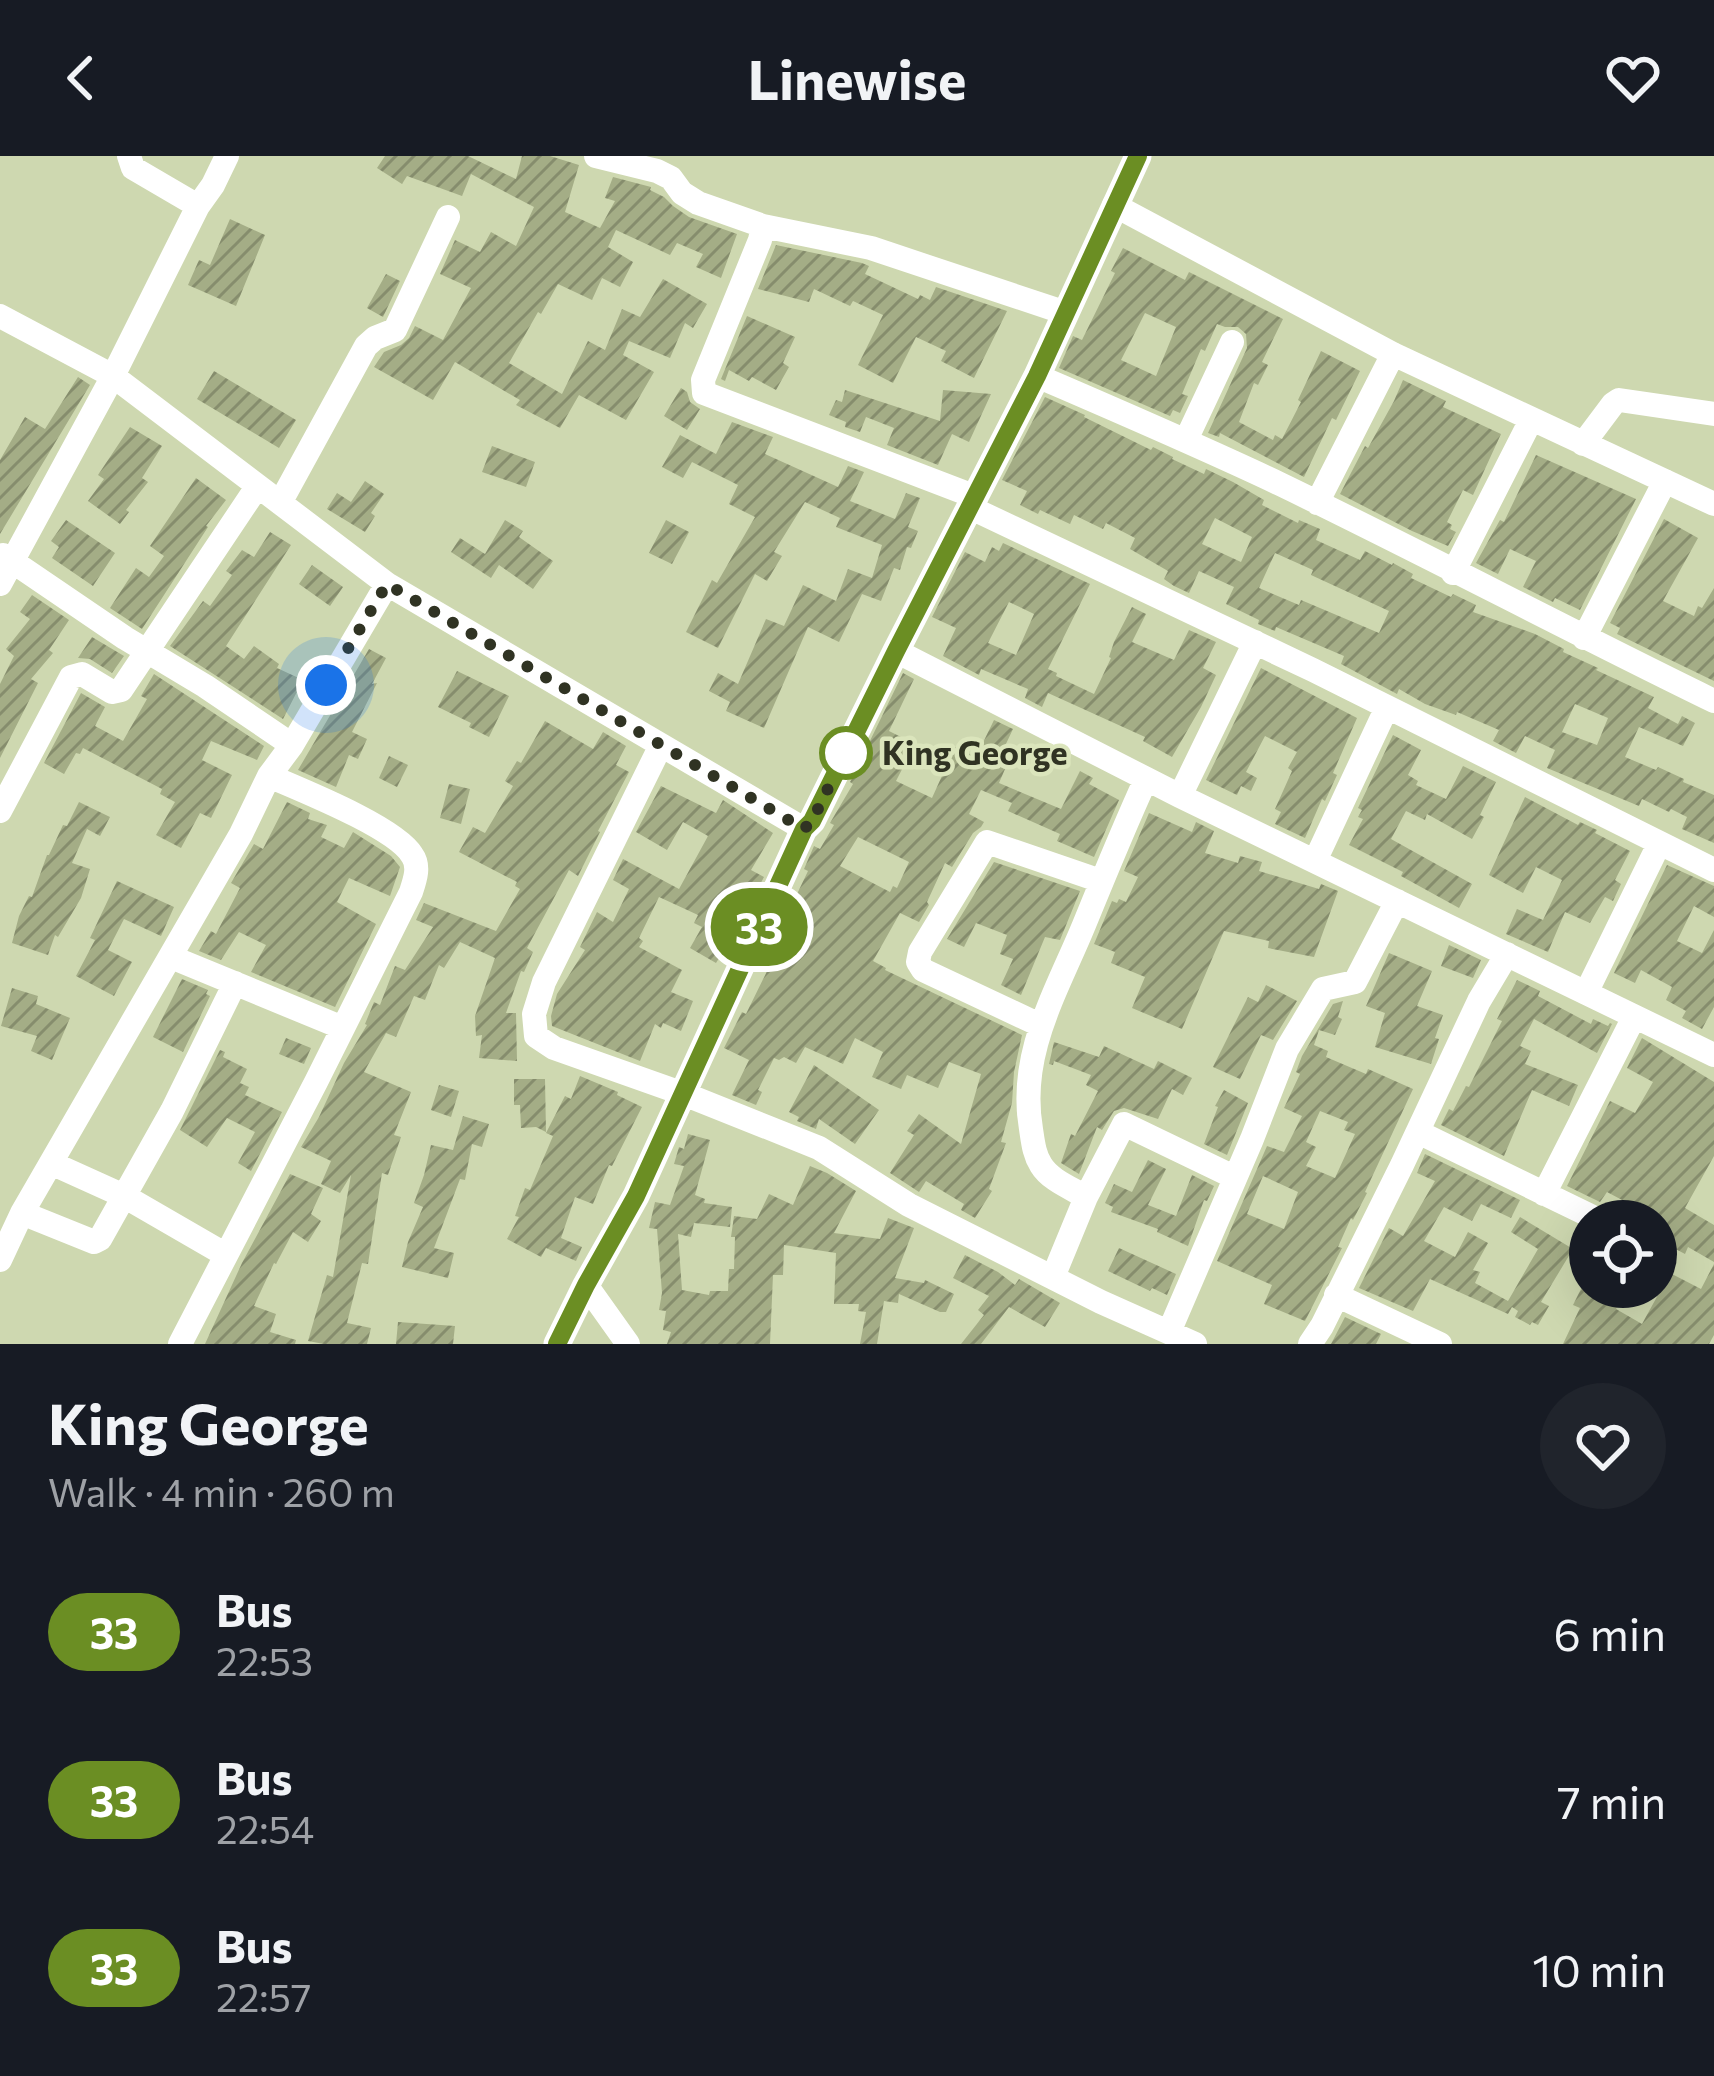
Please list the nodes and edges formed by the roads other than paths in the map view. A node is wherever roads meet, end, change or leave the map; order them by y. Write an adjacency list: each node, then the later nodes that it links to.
1 (129, 156): 6 (street)
2 (227, 156): 6 (street)
3 (596, 156): 8 (street)
4 (1138, 156): 5 (street)
5 (1114, 205): 9 (street); 12 (street)
6 (198, 206): 13 (street)
7 (448, 217): 22 (street)
8 (763, 226): 9 (street); 21 (street)
9 (1066, 314): 14 (street)
10 (0, 316): 13 (street)
11 (1232, 342): 17 (street)
12 (1393, 354): 16 (street); 23 (street)
13 (113, 376): 20 (street); 25 (street)
14 (1037, 376): 17 (street); 21 (street)
15 (1714, 414): 18 (street)
16 (1531, 420): 18 (street); 26 (street)
17 (1186, 440): 23 (street)
18 (1583, 444): 19 (street)
19 (1665, 482): 24 (street); 29 (street)
20 (257, 487): 22 (street); 31 (street)
21 (973, 502): 30 (street); 32 (street)
22 (280, 503): 28 (street)
23 (1317, 503): 26 (street)
24 (1714, 504)
25 (7, 558): 27 (street); 31 (street)
26 (1454, 573): 29 (street)
27 (0, 584)
28 (387, 584): 35 (street); 36 (street)
29 (1584, 638): 33 (street)
30 (1256, 642): 34 (street); 39 (street)
31 (146, 651): 35 (street); 40 (street)
32 (896, 651): 38 (street); 41 (street)
33 (1714, 701)
34 (1387, 707): 42 (street); 43 (street)
35 (292, 745): 37 (street)
36 (661, 745): 41 (street); 55 (street)
37 (269, 776): 48 (street); 53 (street)
38 (1146, 779): 39 (street); 45 (street)
39 (1180, 796): 43 (street)
40 (0, 811)
41 (808, 825): 55 (street)
42 (1659, 844): 44 (street); 50 (street)
43 (1315, 861): 46 (street)
44 (1714, 870)
45 (1101, 881): 52 (street); 52 (street)
46 (1397, 901): 47 (street); 58 (street)
47 (1507, 955): 50 (street); 56 (street)
48 (171, 957): 49 (street); 57 (street)
49 (235, 983): 53 (street); 60 (street)
50 (1586, 993): 51 (street)
51 (1634, 1016): 54 (street); 59 (street)
52 (1040, 1025): 61 (street)
53 (343, 1028): 64 (street)
54 (1714, 1055)
55 (684, 1094): 66 (street); 67 (street)
56 (1418, 1132): 59 (street); 68 (street)
57 (52, 1163): 60 (street); 63 (street)
58 (1234, 1177): 61 (street); 69 (street)
59 (1544, 1194): 62 (street)
60 (124, 1196): 63 (street); 64 (street)
61 (1086, 1197): 66 (street)
62 (1569, 1206)
63 (22, 1213): 65 (street)
64 (226, 1255): 70 (street)
65 (0, 1260)
66 (1052, 1277): 69 (street)
67 (586, 1285): 71 (street); 72 (street)
68 (1336, 1295): 74 (street); 75 (street)
69 (1169, 1332): 73 (street)
70 (180, 1344)
71 (557, 1344)
72 (628, 1344)
73 (1196, 1344)
74 (1310, 1344)
75 (1440, 1344)

